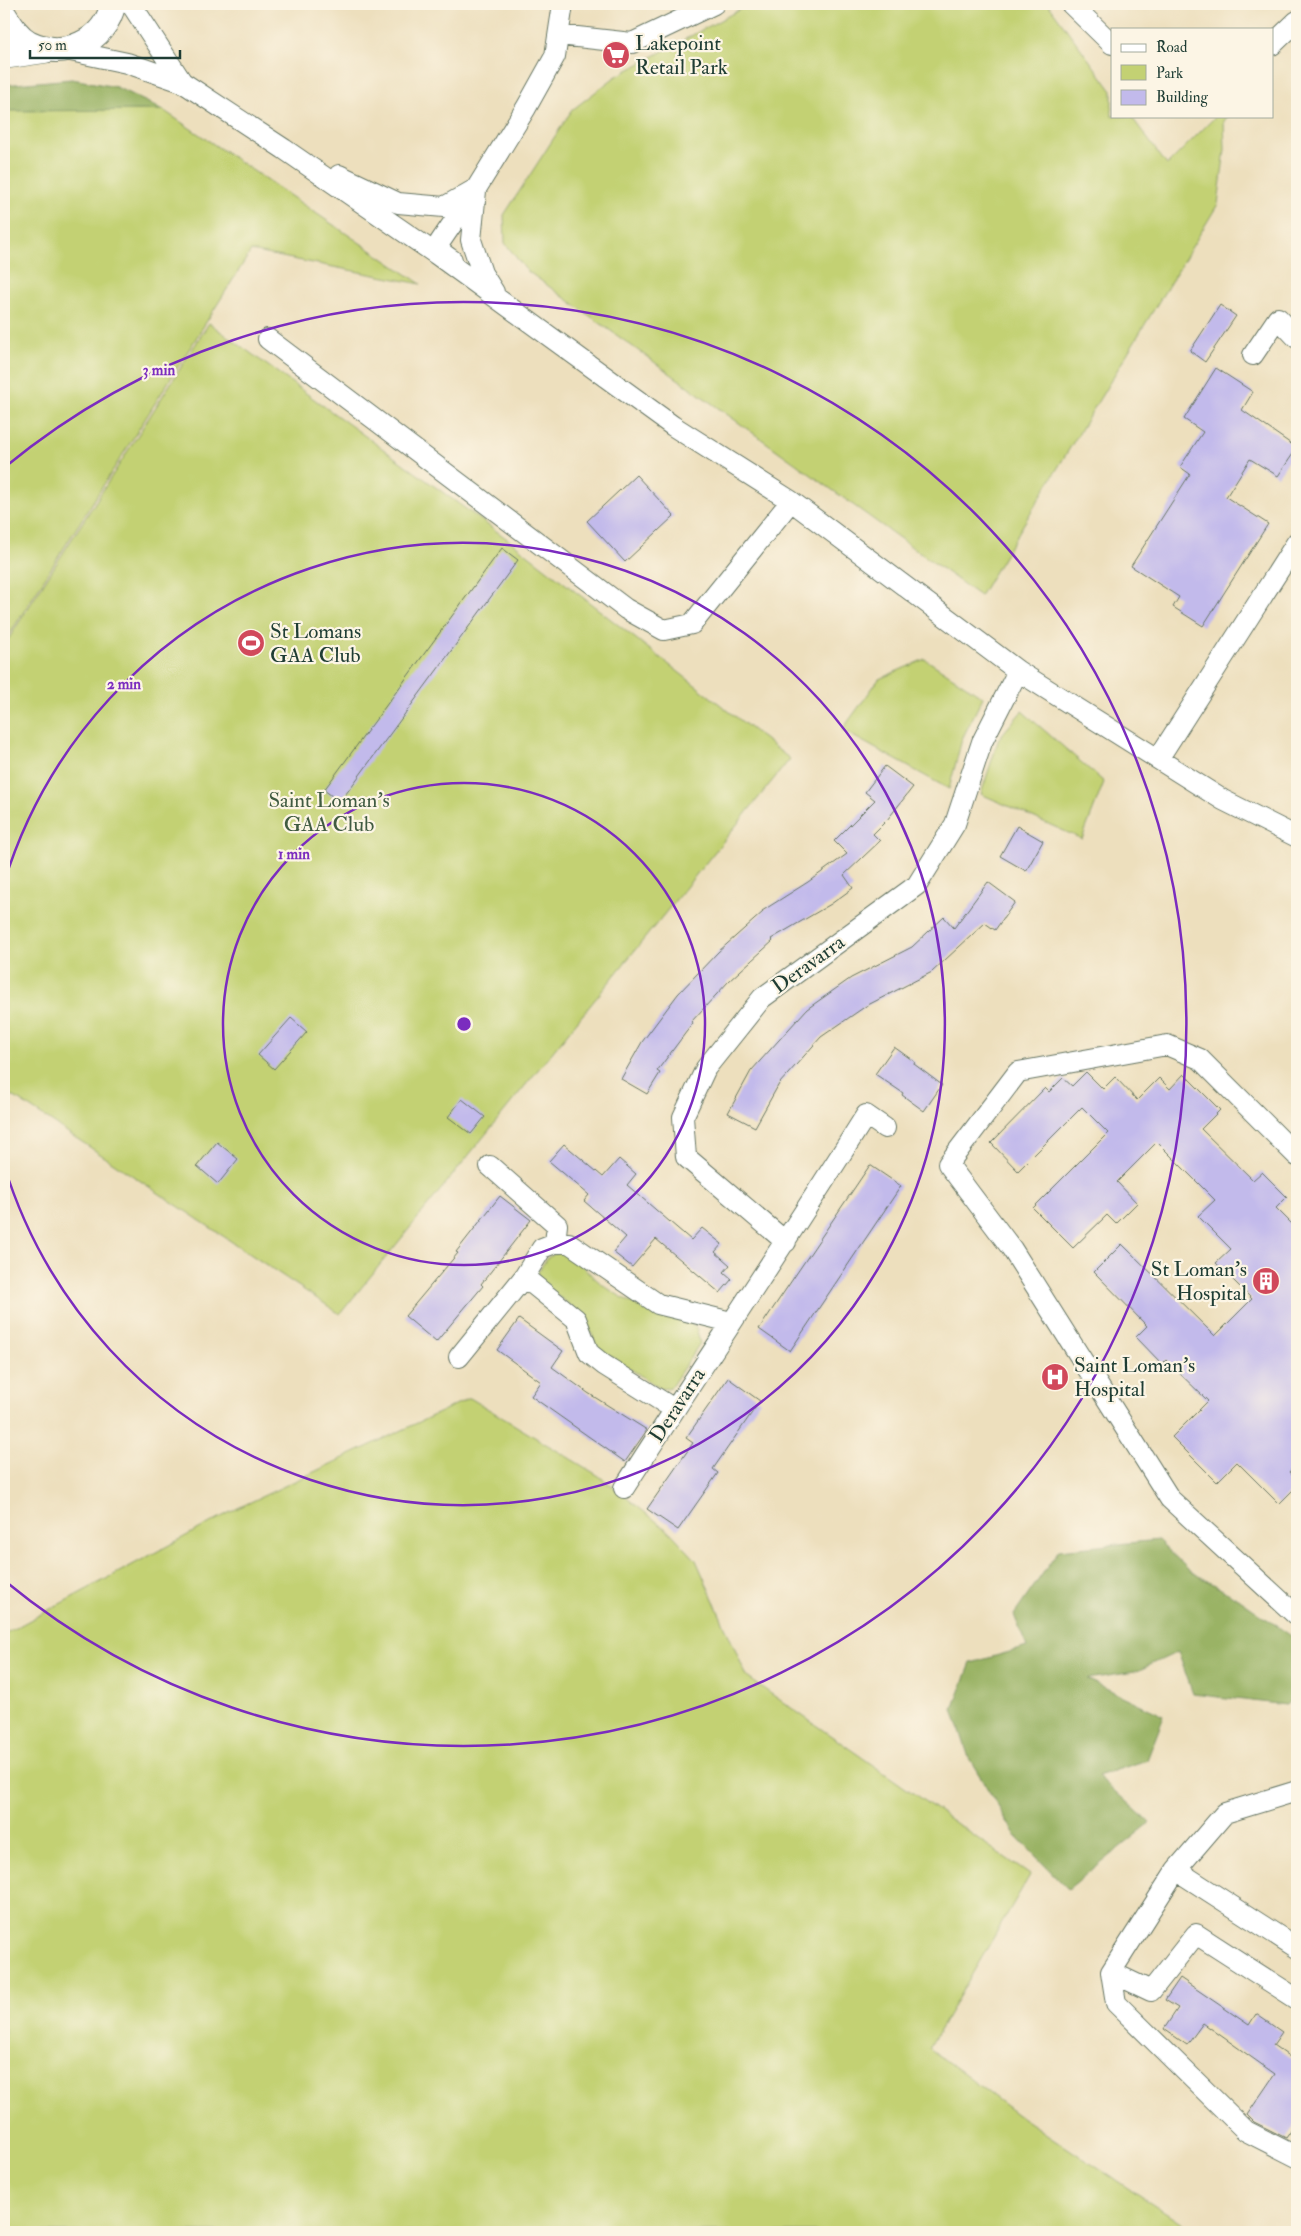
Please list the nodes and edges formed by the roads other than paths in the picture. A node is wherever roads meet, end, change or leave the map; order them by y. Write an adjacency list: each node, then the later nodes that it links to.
1 (113, 4): 11 (main road)
2 (131, 4): 13 (street)
3 (563, 4): 8 (street)
4 (714, 4): 8 (street)
5 (1071, 4): 9 (street)
6 (4, 15): 11 (main road)
7 (1297, 21): 10 (street)
8 (559, 34): 15 (street)
9 (1111, 43)
10 (1274, 43)
11 (56, 49): 12 (highway); 13 (street)
12 (4, 55)
13 (182, 82): 14 (street)
14 (284, 149): 15 (street); 16 (street)
15 (476, 189): 16 (street); 17 (street)
16 (475, 282): 17 (street)
17 (497, 298): 21 (street)
18 (1297, 338): 20 (street)
19 (268, 339): 21 (street)
20 (1253, 355)
21 (791, 501): 23 (street)
22 (1297, 542): 24 (street)
23 (1018, 671): 24 (street); 29 (street, Deravarra)
24 (1158, 759): 25 (street)
25 (1297, 837)
26 (885, 1128): 29 (street, Deravarra)
27 (1297, 1156): 36 (street)
28 (490, 1166): 30 (street)
29 (786, 1242): 32 (street, Deravarra)
30 (554, 1243): 31 (street); 32 (street)
31 (524, 1277): 33 (street); 34 (street)
32 (731, 1322): 34 (street, Deravarra)
33 (459, 1357)
34 (674, 1409): 35 (street, Deravarra)
35 (624, 1488)
36 (1297, 1616)
37 (1297, 1791): 38 (street)
38 (1176, 1870): 39 (street); 40 (street)
39 (1297, 1948)
40 (1111, 1972): 41 (street); 42 (street)
41 (1297, 1999)
42 (1297, 2157)

